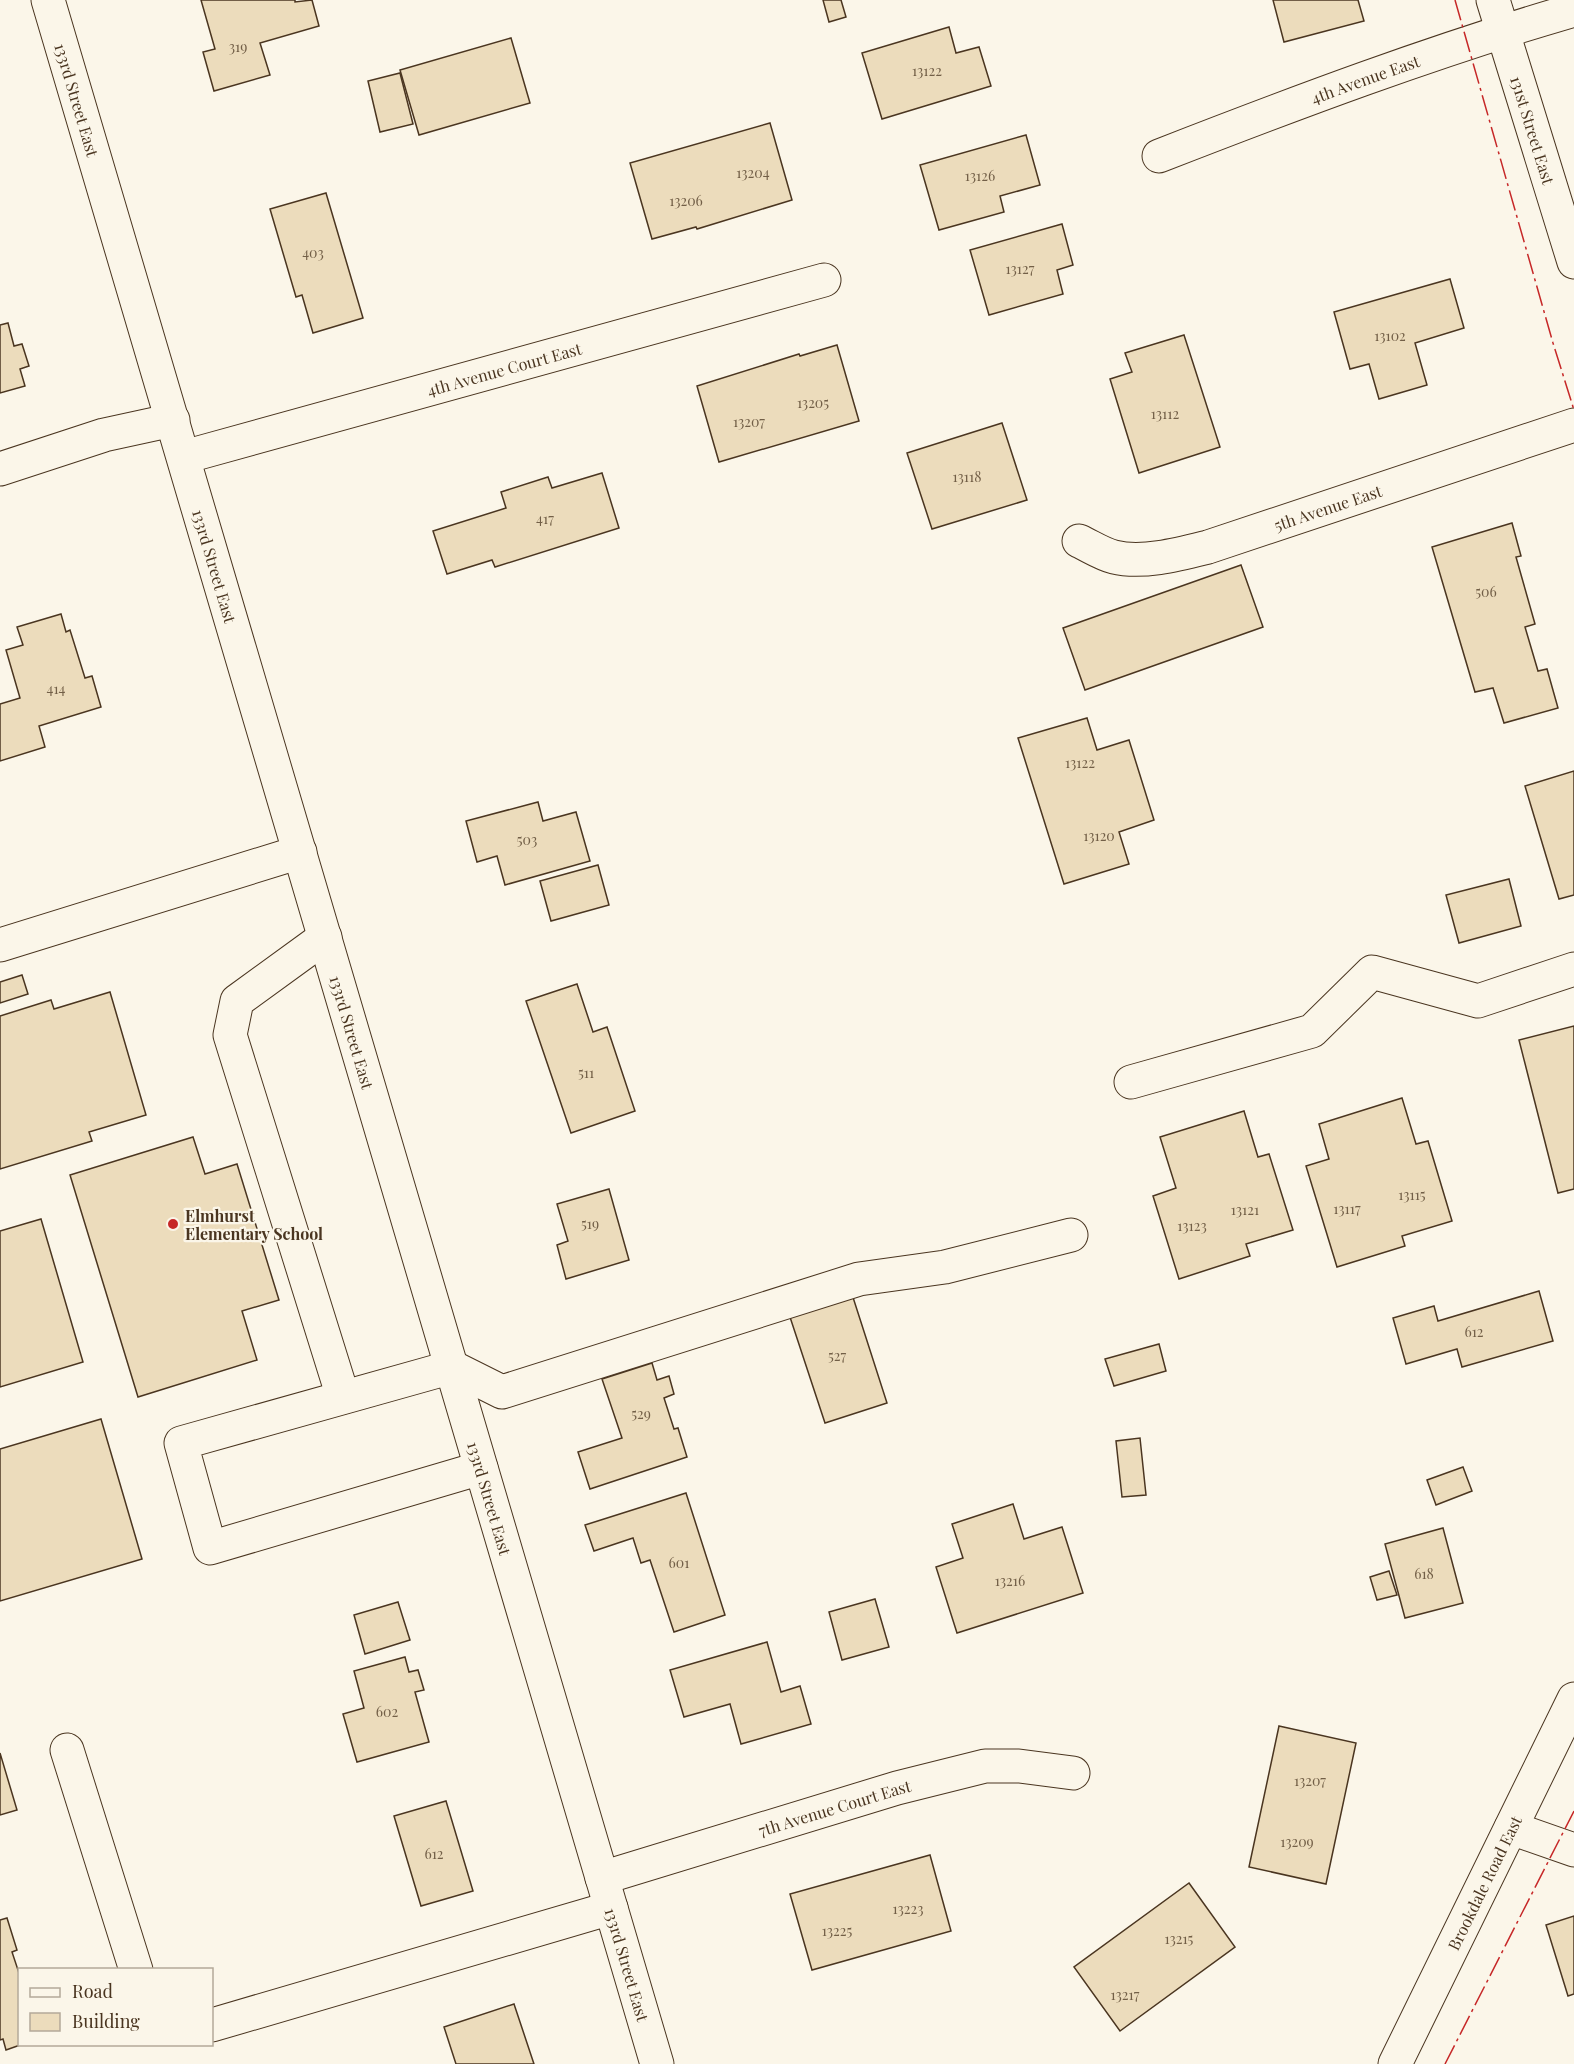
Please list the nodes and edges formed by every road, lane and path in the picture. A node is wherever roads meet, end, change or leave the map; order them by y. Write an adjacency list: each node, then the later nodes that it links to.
1 (48, 0): 8 (street, 133rd Street East)
2 (1493, 0): 4 (street, 131st Street East)
3 (1574, 10): 4 (street, 4th Avenue East)
4 (1502, 31): 5 (street, 4th Avenue East); 6 (street, 131st Street East)
5 (1159, 156)
6 (1574, 262)
7 (824, 280): 10 (street, 4th Avenue Court East)
8 (173, 420): 10 (street, 133rd Street East); 11 (street)
9 (1574, 425): 12 (street, 5th Avenue East)
10 (184, 457): 13 (street, 133rd Street East)
11 (0, 469)
12 (1079, 541)
13 (300, 852): 14 (street, 133rd Street East); 15 (street)
14 (325, 937): 19 (street, 133rd Street East); 20 (street)
15 (0, 945)
16 (1574, 969): 17 (street)
17 (1131, 1082)
18 (1071, 1235): 19 (street)
19 (452, 1367): 20 (street); 21 (street, 133rd Street East)
20 (342, 1397): 21 (street)
21 (481, 1468): 27 (street, 133rd Street East)
22 (1574, 1699): 25 (street, Brookdale Road East)
23 (68, 1750): 28 (street)
24 (1073, 1773): 27 (street, 7th Avenue Court East)
25 (1511, 1828): 26 (street); 31 (street, Brookdale Road East)
26 (1574, 1850)
27 (606, 1893): 29 (street, 7th Avenue Court East); 30 (street, 133rd Street East)
28 (135, 1968)
29 (213, 2025)
30 (657, 2064)
31 (1395, 2064)

